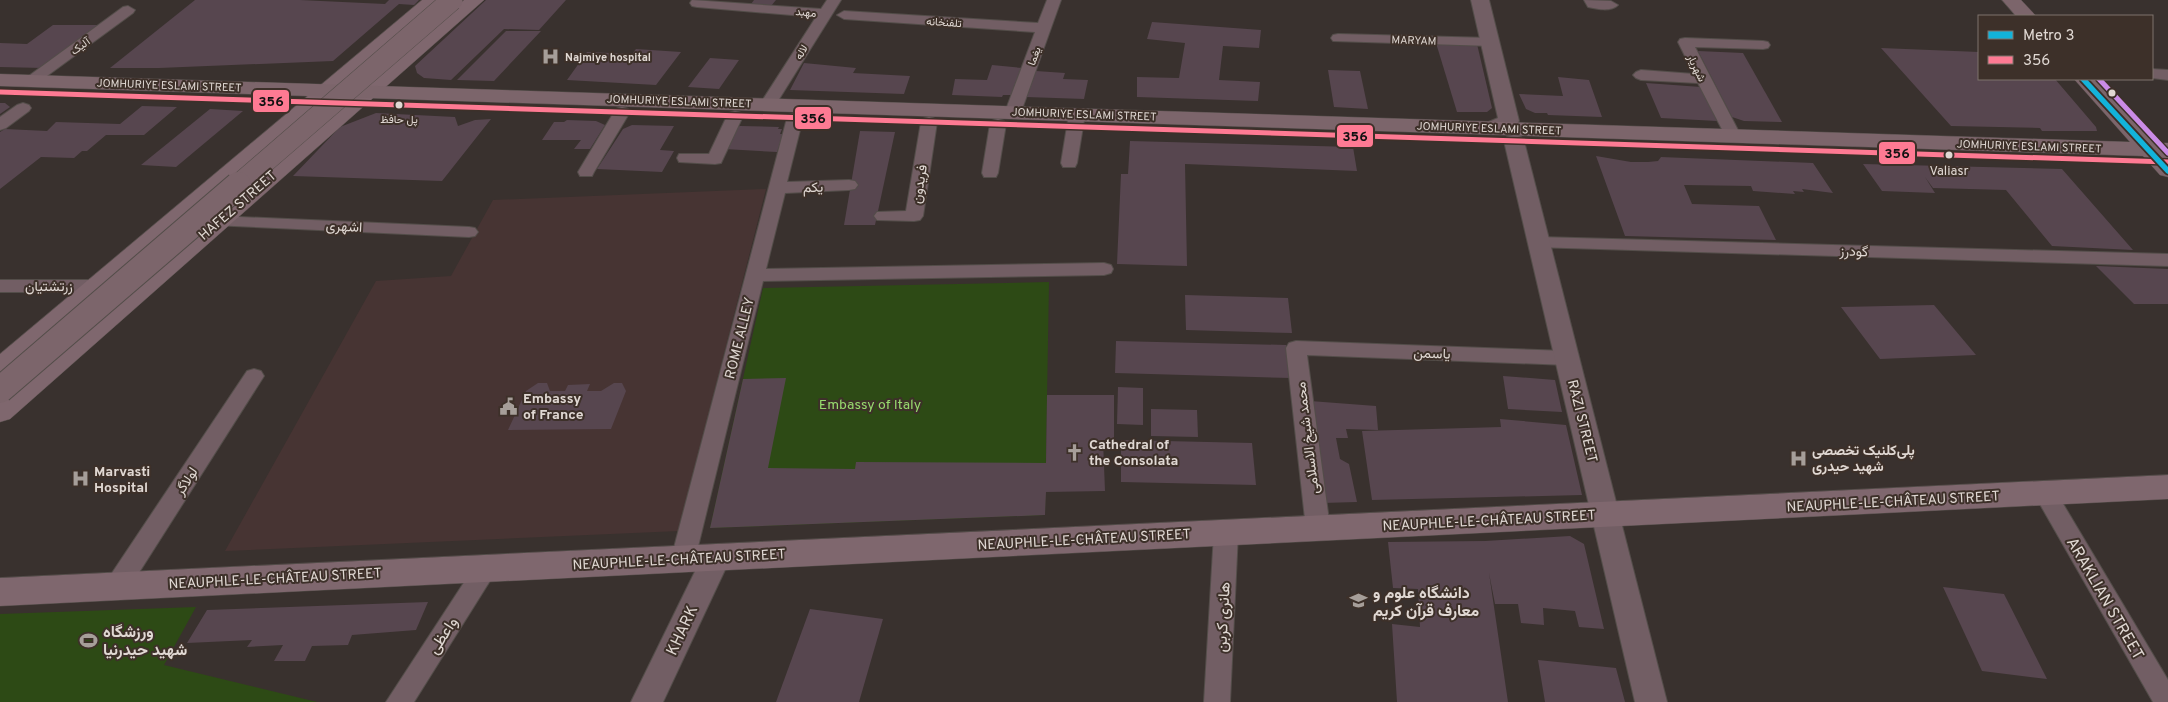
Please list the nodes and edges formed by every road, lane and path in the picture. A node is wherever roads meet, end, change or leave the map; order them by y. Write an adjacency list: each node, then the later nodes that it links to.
1 (433, 0): 16 (main road, HAFEZ STREET)
2 (452, 0): 61 (main road, HAFEZ STREET, bridge)
3 (474, 0): 17 (main road, HAFEZ STREET)
4 (834, 0): 12 (street, لاله)
5 (1054, 0): 15 (street, یغما)
6 (1480, 0): 19 (street)
7 (1591, 0): 10 (street)
8 (2011, 0): 14 (main road)
9 (697, 3): 12 (street, مهبد)
10 (1611, 5)
11 (128, 10): 27 (street, آلیک)
12 (825, 14): 30 (street, لاله)
13 (844, 15): 15 (street, تلفنخانه)
14 (2025, 15)
15 (1044, 28): 37 (street, یغما)
16 (396, 32): 17 (main road); 28 (main road, HAFEZ STREET)
17 (434, 36): 29 (main road, HAFEZ STREET)
18 (1338, 38): 19 (street, MARYAM)
19 (1491, 42): 39 (street)
20 (1763, 45): 24 (street, شهریار)
21 (2153, 74): 23 (street)
22 (1641, 75): 24 (street)
23 (2168, 75)
24 (1702, 79): 40 (street, شهریار)
25 (0, 80): 27 (main road, JOMHURIYE ESLAMI STREET)
26 (2085, 80): 42 (main road)
27 (31, 81): 28 (main road, JOMHURIYE ESLAMI STREET)
28 (328, 90): 29 (main road, JOMHURIYE ESLAMI STREET); 56 (main road, HAFEZ STREET)
29 (370, 91): 31 (main road, JOMHURIYE ESLAMI STREET); 49 (main road, HAFEZ STREET)
30 (768, 104): 33 (main road, JOMHURIYE ESLAMI STREET); 34 (main road, JOMHURIYE ESLAMI STREET)
31 (626, 106): 33 (main road, JOMHURIYE ESLAMI STREET); 44 (street)
32 (24, 108): 38 (street)
33 (738, 109): 41 (street)
34 (797, 111): 36 (main road, JOMHURIYE ESLAMI STREET); 47 (street, ROME ALLEY)
35 (1078, 114): 37 (main road, JOMHURIYE ESLAMI STREET); 39 (main road, JOMHURIYE ESLAMI STREET); 43 (street)
36 (931, 116): 37 (main road, JOMHURIYE ESLAMI STREET); 48 (street, فریدون)
37 (1004, 116): 45 (street, یغما)
38 (0, 125)
39 (1506, 132): 40 (main road, JOMHURIYE ESLAMI STREET); 51 (street, RAZI STREET)
40 (1733, 136): 42 (main road, JOMHURIYE ESLAMI STREET)
41 (685, 158)
42 (2161, 158)
43 (1070, 163)
44 (586, 172)
45 (990, 173)
46 (849, 185): 47 (street, یکم)
47 (778, 188): 54 (street, ROME ALLEY)
48 (883, 216)
49 (218, 221): 50 (street, اشهری); 62 (main road, HAFEZ STREET)
50 (469, 232)
51 (1539, 243): 52 (street, گودرز); 58 (street, RAZI STREET)
52 (2168, 260)
53 (1104, 270): 54 (street)
54 (755, 275): 69 (street, ROME ALLEY)
55 (0, 286): 56 (street, زرتشتیان)
56 (98, 286): 59 (main road, HAFEZ STREET)
57 (1296, 348): 58 (street, یاسمن); 66 (street, محمد شیخ الاسلامی)
58 (1567, 358): 65 (street, RAZI STREET)
59 (0, 369)
60 (254, 376): 71 (street, لولاگر)
61 (0, 390)
62 (0, 412)
63 (2168, 487): 64 (main road, NEAUPHLE-LE-CHÂTEAU STREET)
64 (2045, 493): 65 (main road, NEAUPHLE-LE-CHÂTEAU STREET); 77 (street, ARAKLIAN STREET)
65 (1605, 514): 66 (main road, NEAUPHLE-LE-CHÂTEAU STREET); 76 (street, RAZI STREET)
66 (1318, 528): 67 (main road, NEAUPHLE-LE-CHÂTEAU STREET)
67 (1226, 533): 68 (main road, NEAUPHLE-LE-CHÂTEAU STREET); 75 (street, هانری کربن)
68 (716, 557): 69 (main road, NEAUPHLE-LE-CHÂTEAU STREET); 74 (street, KHARK)
69 (683, 559): 70 (main road, NEAUPHLE-LE-CHÂTEAU STREET)
70 (486, 568): 71 (main road, NEAUPHLE-LE-CHÂTEAU STREET); 73 (street, واعظی)
71 (117, 586): 72 (main road, NEAUPHLE-LE-CHÂTEAU STREET)
72 (0, 592)
73 (399, 702)
74 (647, 702)
75 (1217, 702)
76 (1651, 702)
77 (2167, 702)

